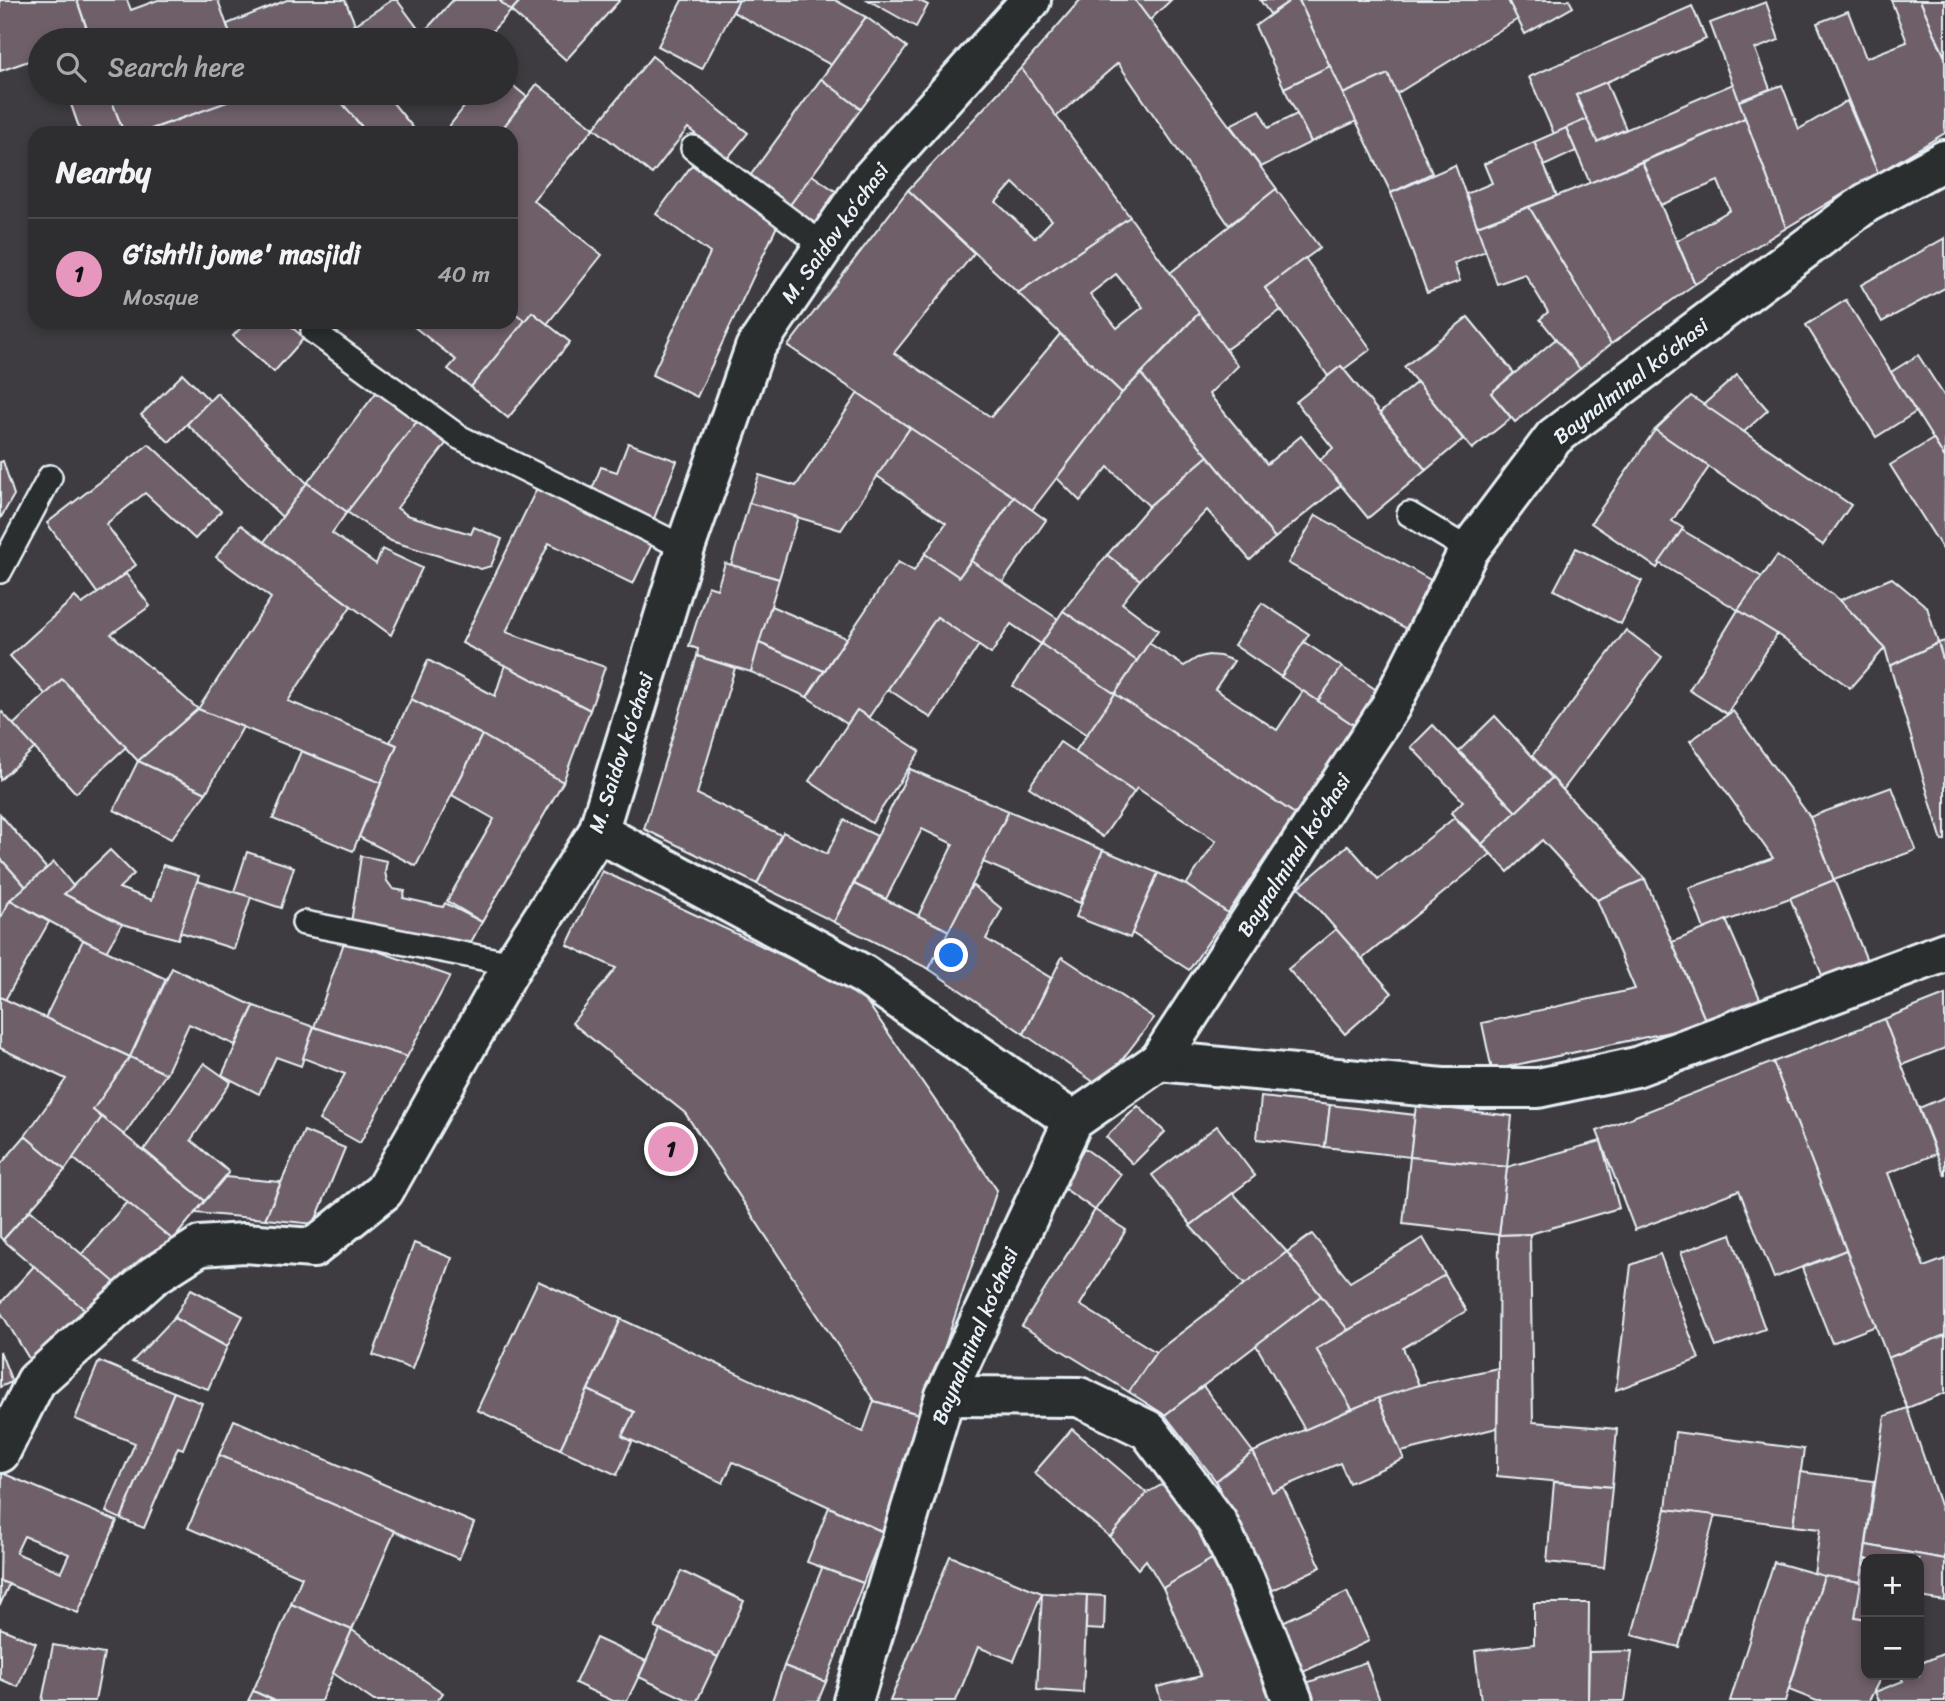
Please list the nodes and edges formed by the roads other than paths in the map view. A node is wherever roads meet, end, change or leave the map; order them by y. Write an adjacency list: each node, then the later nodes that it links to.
1 (1031, 0): 4 (street, M. Saidov koʻchasi)
2 (693, 148): 4 (lane)
3 (1945, 160): 9 (street, Baynalminal koʻchasi)
4 (824, 246): 8 (street, M. Saidov koʻchasi)
5 (313, 331): 8 (lane)
6 (50, 477): 10 (lane)
7 (1409, 514): 9 (lane)
8 (685, 548): 11 (street, M. Saidov koʻchasi)
9 (1469, 550): 15 (street, Baynalminal koʻchasi)
10 (0, 571)
11 (598, 832): 14 (street, M. Saidov koʻchasi); 16 (street)
12 (304, 923): 14 (lane)
13 (1945, 952): 15 (street)
14 (513, 964): 18 (street, M. Saidov koʻchasi)
15 (1159, 1061): 16 (street, Baynalminal koʻchasi)
16 (1073, 1121): 17 (street, Baynalminal koʻchasi)
17 (945, 1396): 19 (street, Baynalminal koʻchasi); 20 (street)
18 (0, 1452)
19 (853, 1701)
20 (1293, 1701)

